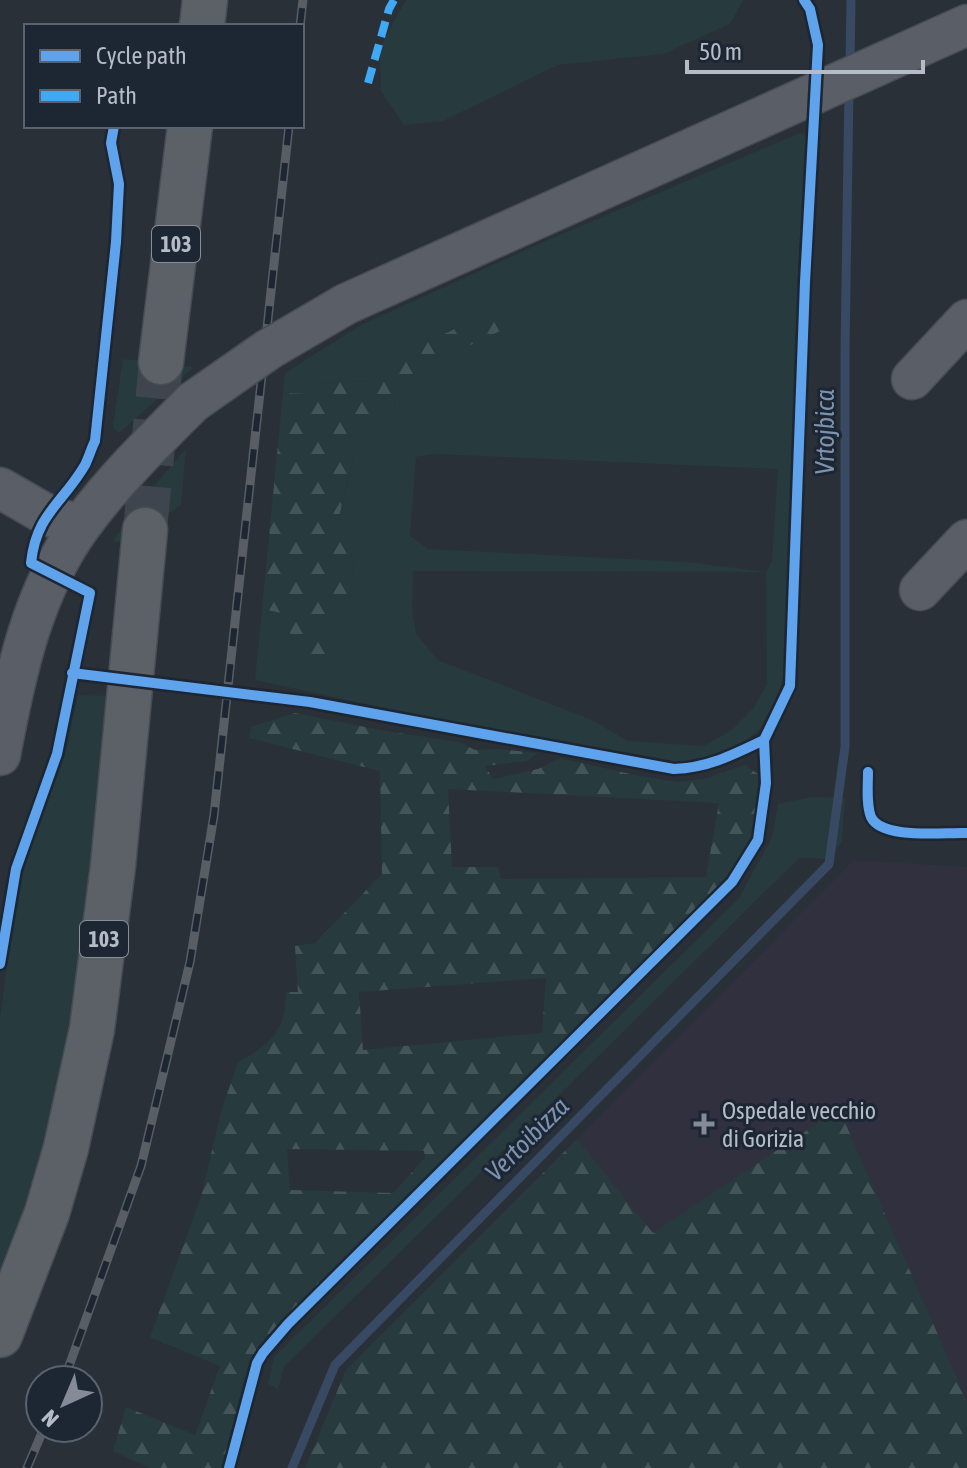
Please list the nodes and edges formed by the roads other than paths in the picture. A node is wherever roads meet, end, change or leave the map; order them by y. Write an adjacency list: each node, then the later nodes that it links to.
1 (205, 0): 2 (main road)
2 (202, 24)
3 (967, 25): 9 (street, bridge)
4 (190, 128): 6 (main road, 103)
5 (967, 320): 7 (street)
6 (161, 362)
7 (912, 379)
8 (0, 488): 9 (street)
9 (80, 526): 13 (street)
10 (145, 530): 14 (main road, 103)
11 (967, 540): 12 (street)
12 (920, 590)
13 (0, 755)
14 (0, 1335)

